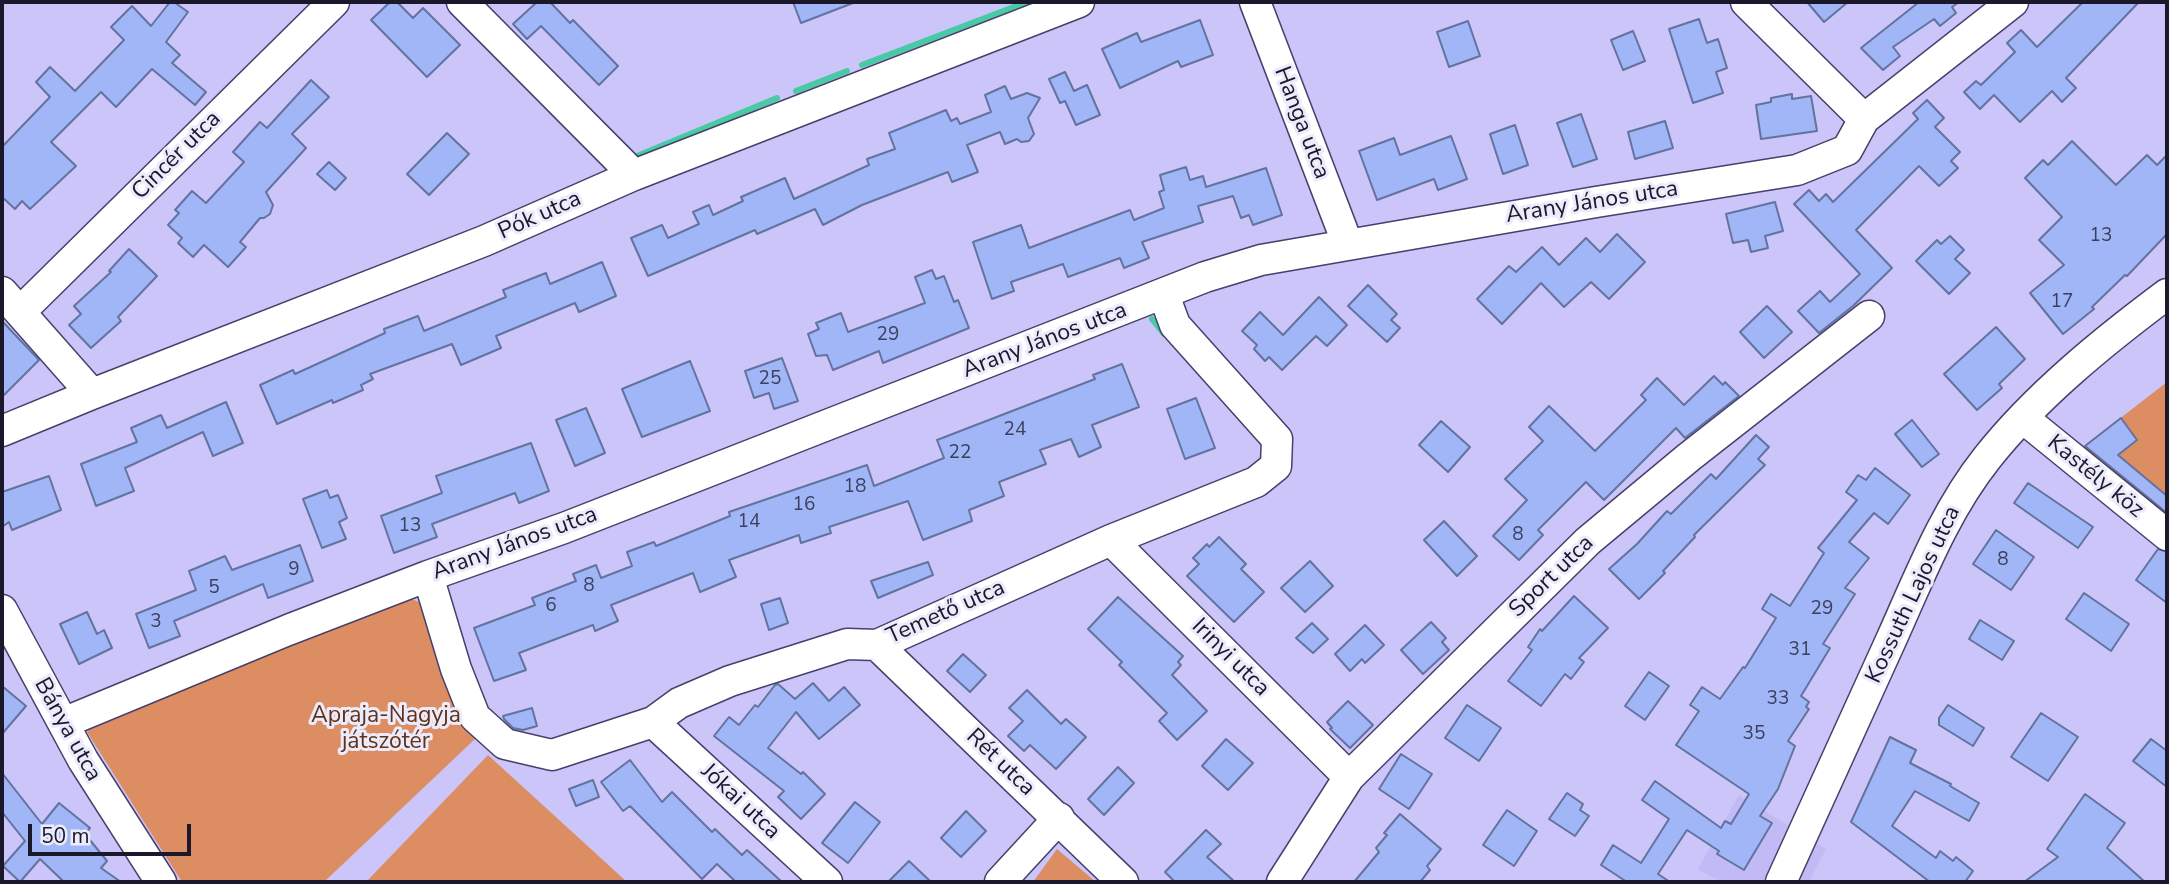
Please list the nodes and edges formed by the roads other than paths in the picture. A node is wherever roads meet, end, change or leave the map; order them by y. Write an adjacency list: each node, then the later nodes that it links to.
1 (334, 2): 12 (street, Cincér utca)
2 (462, 2): 8 (street)
3 (1079, 2): 8 (street, Pók utca)
4 (1255, 2): 9 (street, Hanga utca)
5 (1746, 2): 7 (street)
6 (2013, 2): 7 (street, Arany János utca)
7 (1864, 120): 9 (street, Arany János utca)
8 (634, 175): 14 (street, Pók utca)
9 (1348, 245): 11 (street, Arany János utca)
10 (2167, 294): 15 (street, Kossuth Lajos utca)
11 (1164, 295): 18 (street, Temető utca); 19 (street, Arany János utca)
12 (11, 302): 14 (street)
13 (1869, 316): 24 (street, Sport utca)
14 (92, 394): 16 (street, Pók utca)
15 (2022, 418): 17 (street, Kastély köz); 31 (street, Kossuth Lajos utca)
16 (2, 431)
17 (2167, 535)
18 (1111, 540): 21 (street, Temető utca); 24 (street, Irinyi utca)
19 (428, 576): 22 (street, Temető utca); 23 (street, Arany János utca)
20 (2, 610): 23 (street, Bánya utca)
21 (877, 645): 22 (street, Temető utca); 25 (street, Rét utca)
22 (653, 722): 27 (street, Jókai utca)
23 (63, 723): 26 (street, Bánya utca)
24 (1349, 777): 30 (street, Sport utca)
25 (1059, 818): 28 (street); 29 (street, Rét utca)
26 (161, 882)
27 (827, 882)
28 (1000, 882)
29 (1123, 882)
30 (1282, 882)
31 (1782, 882)

